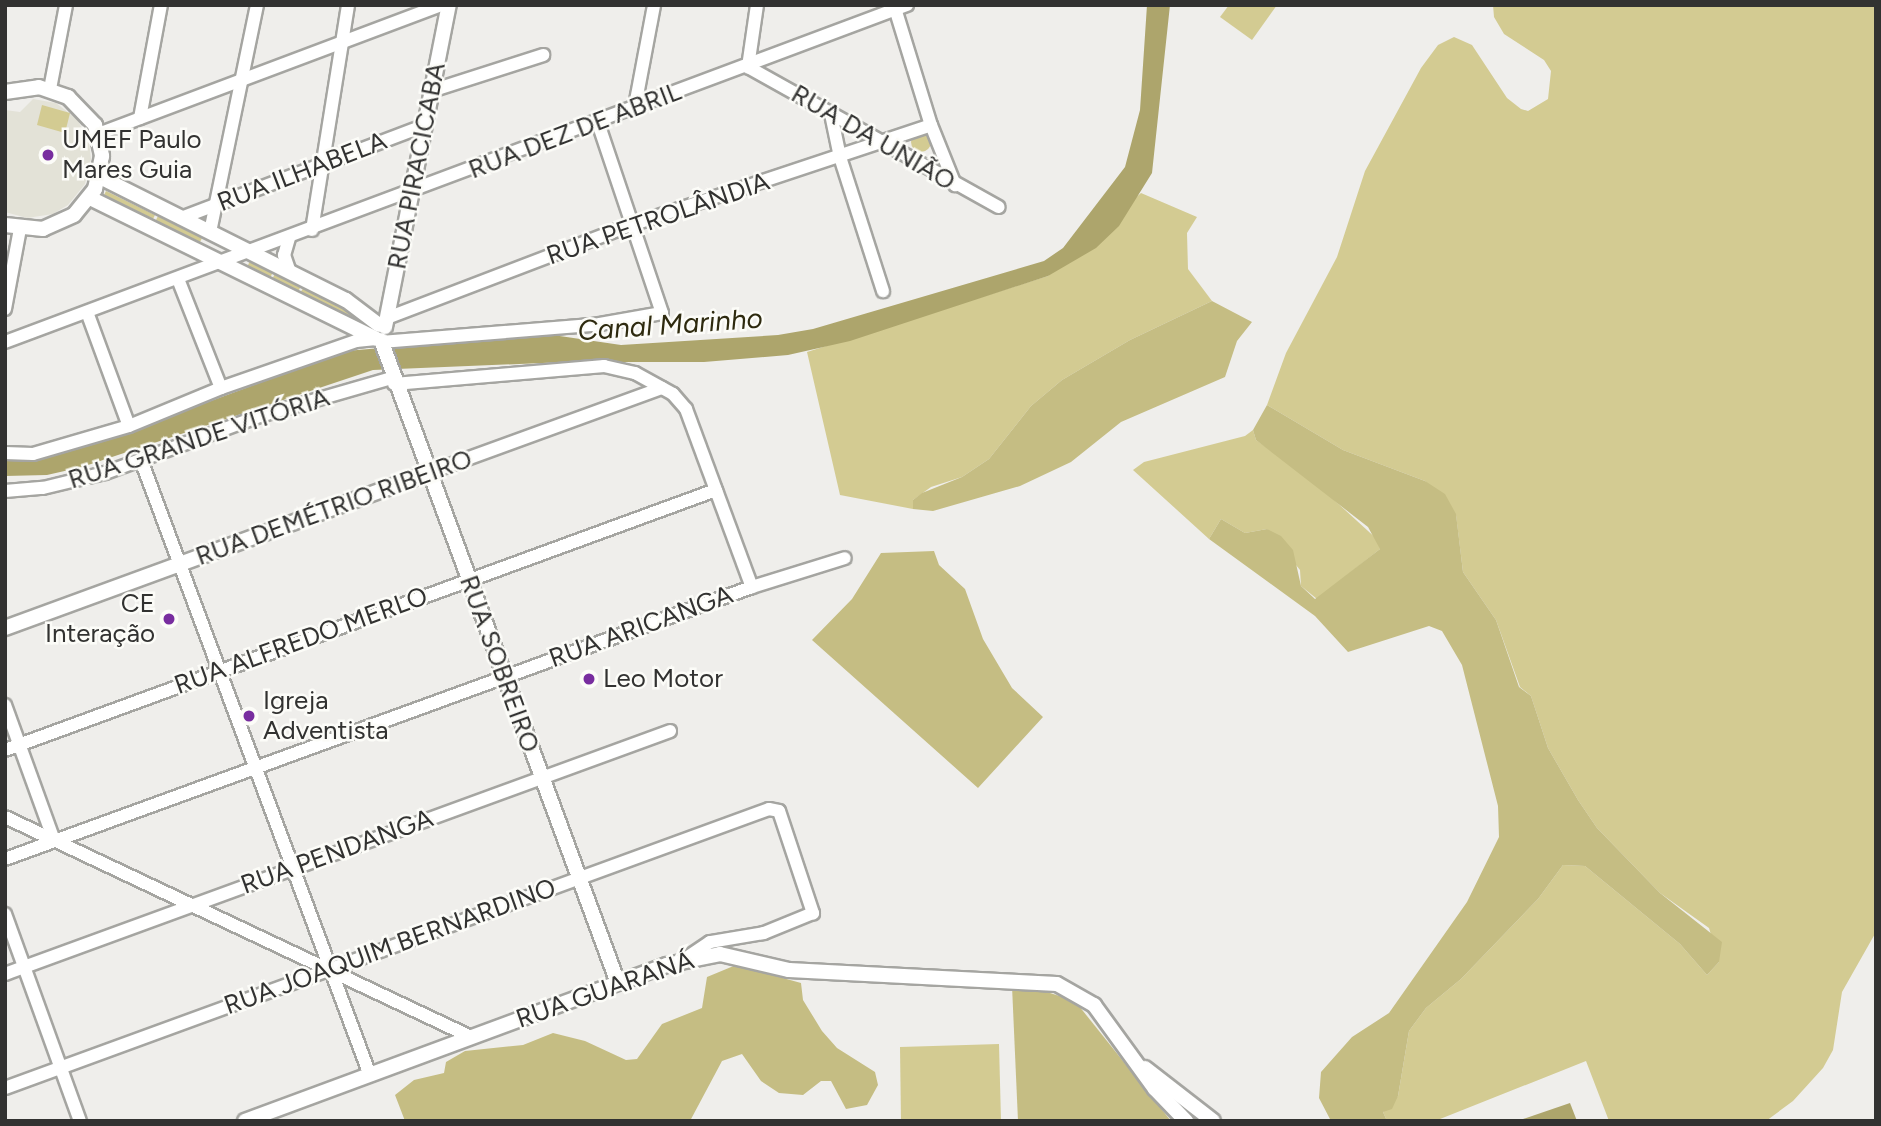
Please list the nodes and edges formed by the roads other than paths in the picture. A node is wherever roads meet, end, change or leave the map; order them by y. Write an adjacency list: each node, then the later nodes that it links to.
1 (66, 5): 14 (street)
2 (161, 5): 19 (street)
3 (257, 5): 13 (street)
4 (348, 5): 10 (street)
5 (442, 5): 10 (street)
6 (449, 5): 15 (street, RUA PIRACICABA)
7 (654, 5): 17 (street)
8 (757, 5): 12 (street)
9 (899, 6): 12 (street, RUA DEZ DE ABRIL); 21 (street)
10 (341, 42): 13 (street); 26 (street)
11 (543, 55): 15 (street)
12 (748, 67): 17 (street, RUA DEZ DE ABRIL); 18 (street, RUA DA UNIÃO)
13 (243, 80): 19 (street); 31 (street)
14 (50, 89): 16 (street); 23 (street)
15 (431, 91): 22 (street, RUA PIRACICABA)
16 (5, 92)
17 (635, 106): 20 (street, RUA DEZ DE ABRIL)
18 (831, 114): 24 (street, RUA DA UNIÃO); 25 (street)
19 (140, 118): 23 (street)
20 (597, 120): 29 (street, RUA DEZ DE ABRIL); 35 (street)
21 (931, 125): 24 (street, RUA PETROLÂNDIA); 28 (street)
22 (423, 126): 26 (street, RUA ILHABELA); 29 (street, RUA PIRACICABA)
23 (99, 134): 27 (street)
24 (882, 143): 25 (street, RUA PETROLÂNDIA); 28 (street, RUA DA UNIÃO)
25 (840, 157): 35 (street, RUA PETROLÂNDIA); 45 (street)
26 (321, 165): 31 (street, RUA ILHABELA); 37 (street)
27 (100, 177): 30 (street); 33 (street)
28 (955, 185): 32 (street, RUA DA UNIÃO)
29 (413, 193): 37 (street, RUA DEZ DE ABRIL); 48 (street, RUA PIRACICABA)
30 (90, 198): 36 (street); 41 (street)
31 (217, 204): 33 (street, RUA ILHABELA); 38 (street)
32 (998, 207)
33 (181, 218): 38 (street)
34 (5, 225): 36 (street)
35 (631, 225): 48 (street, RUA PETROLÂNDIA); 48 (street)
36 (20, 229): 43 (street)
37 (312, 230): 39 (street, RUA DEZ DE ABRIL)
38 (210, 232): 40 (street)
39 (289, 239): 40 (street, RUA DEZ DE ABRIL); 42 (street)
40 (251, 252): 41 (street, RUA DEZ DE ABRIL); 42 (street)
41 (221, 263): 44 (street, RUA DEZ DE ABRIL); 49 (street)
42 (290, 272): 48 (street)
43 (8, 277): 46 (street)
44 (178, 279): 47 (street, RUA DEZ DE ABRIL); 52 (street)
45 (883, 291)
46 (5, 309)
47 (87, 312): 50 (street, RUA DEZ DE ABRIL); 54 (street)
48 (382, 334): 49 (street); 51 (street, RUA SOBREIRO)
49 (357, 336): 52 (street, RUA GRANDE VITÓRIA)
50 (5, 342)
51 (392, 378): 53 (street, RUA GRANDE VITÓRIA); 56 (street, RUA GRANDE VITÓRIA); 57 (street, RUA SOBREIRO)
52 (221, 388): 54 (street, RUA GRANDE VITÓRIA)
53 (662, 388): 57 (street, RUA DEMÉTRIO RIBEIRO); 58 (street, RUA GRANDE VITÓRIA)
54 (130, 426): 55 (street, RUA GRANDE VITÓRIA)
55 (5, 453)
56 (141, 460): 59 (street, RUA GRANDE VITÓRIA); 61 (street)
57 (428, 473): 61 (street, RUA DEMÉTRIO RIBEIRO); 62 (street, RUA SOBREIRO)
58 (716, 490): 62 (street, RUA ALFREDO MERLO); 63 (street, RUA GRANDE VITÓRIA)
59 (5, 491)
60 (845, 558): 63 (street, RUA ARICANGA)
61 (179, 564): 64 (street, RUA DEMÉTRIO RIBEIRO); 65 (street)
62 (468, 580): 65 (street, RUA ALFREDO MERLO); 66 (street, RUA SOBREIRO)
63 (751, 587): 66 (street, RUA ARICANGA)
64 (5, 628)
65 (219, 671): 69 (street, RUA ALFREDO MERLO); 71 (street)
66 (504, 677): 71 (street, RUA ARICANGA); 72 (street, RUA SOBREIRO)
67 (5, 705): 69 (street)
68 (670, 731): 72 (street, RUA PENDANGA)
69 (19, 744): 70 (street, RUA ALFREDO MERLO); 74 (street)
70 (5, 750)
71 (255, 768): 74 (street, RUA ARICANGA); 76 (street)
72 (541, 778): 76 (street, RUA PENDANGA); 77 (street, RUA SOBREIRO)
73 (5, 817): 74 (street)
74 (55, 840): 75 (street, RUA ARICANGA); 78 (street)
75 (5, 859)
76 (293, 869): 78 (street, RUA PENDANGA); 82 (street)
77 (579, 878): 80 (street, RUA JOAQUIM BERNARDINO); 82 (street, RUA JOAQUIM BERNARDINO); 84 (street, RUA SOBREIRO)
78 (192, 905): 81 (street, RUA PENDANGA); 82 (street)
79 (5, 914): 81 (street)
80 (685, 959): 84 (street, RUA GUARANÁ); 86 (street, RUA GUARANÁ)
81 (24, 967): 83 (street, RUA PENDANGA); 87 (street)
82 (330, 970): 85 (street); 87 (street, RUA JOAQUIM BERNARDINO); 88 (street)
83 (5, 974)
84 (618, 983): 85 (street, RUA GUARANÁ)
85 (471, 1037): 88 (street, RUA GUARANÁ)
86 (1121, 1043): 92 (street, RUA GUARANÁ); 93 (street, RUA GUARANÁ)
87 (61, 1067): 89 (street, RUA JOAQUIM BERNARDINO); 90 (street)
88 (370, 1075): 91 (street, RUA GUARANÁ)
89 (5, 1088)
90 (80, 1121)
91 (246, 1121)
92 (1186, 1121)
93 (1213, 1121)

